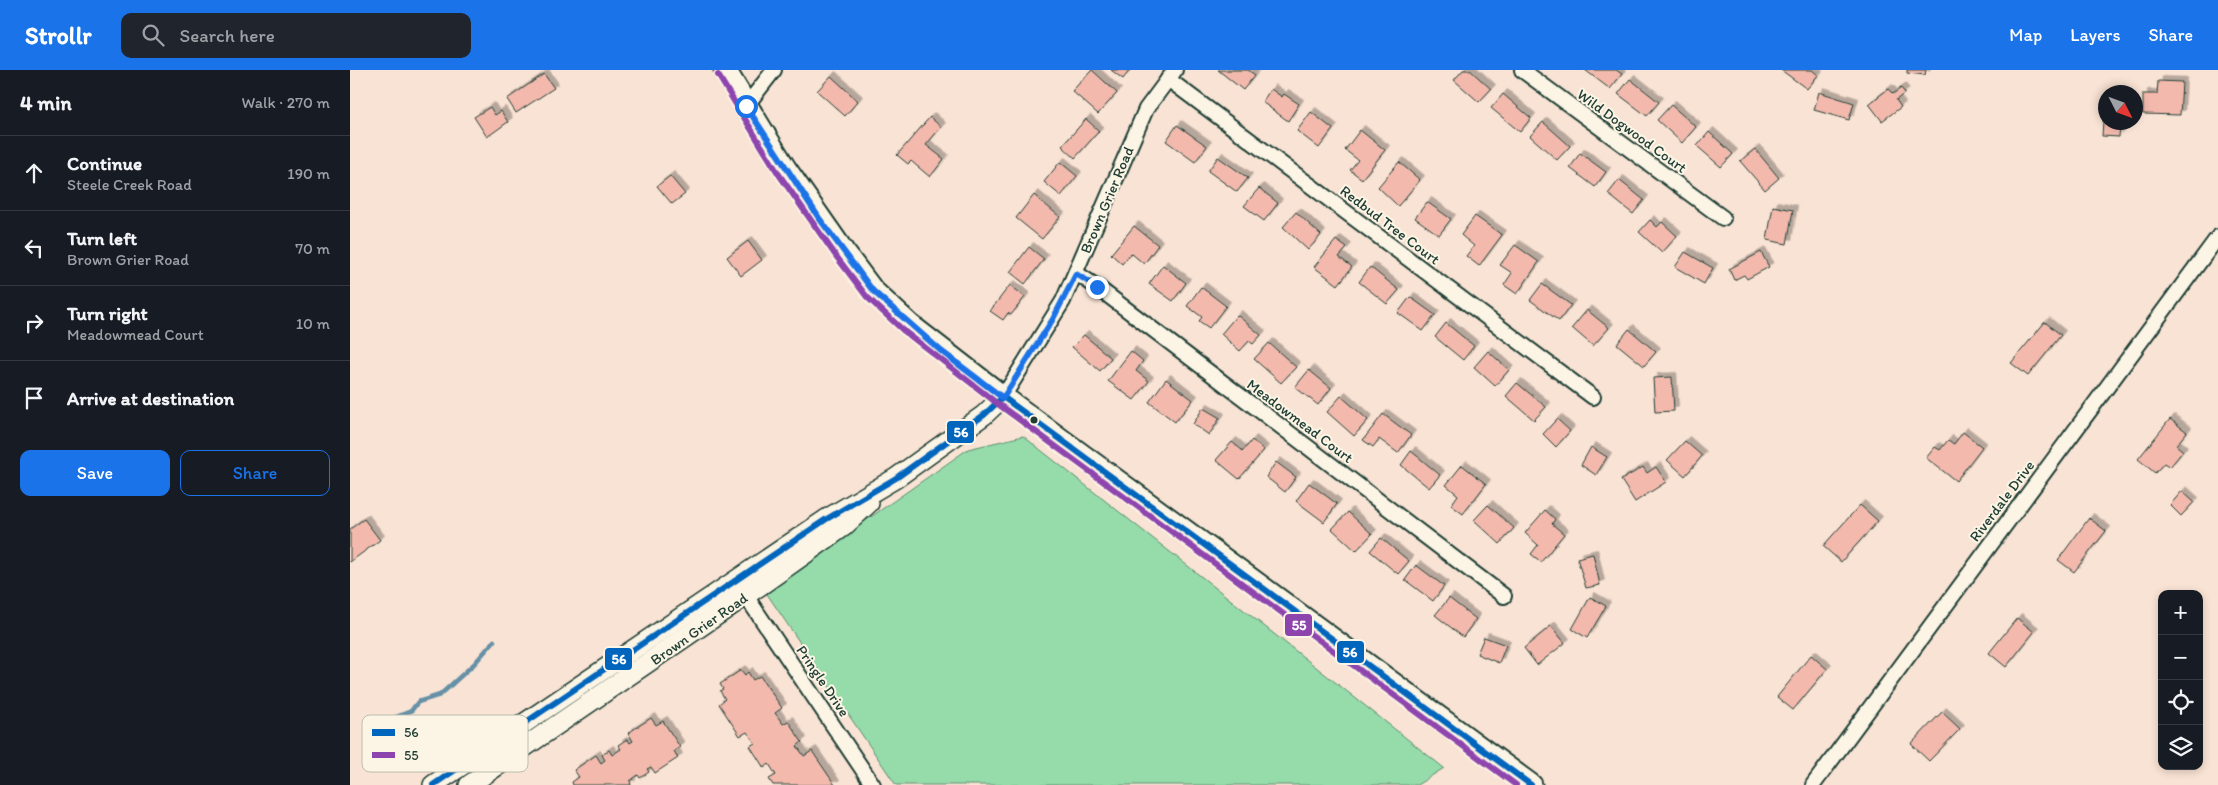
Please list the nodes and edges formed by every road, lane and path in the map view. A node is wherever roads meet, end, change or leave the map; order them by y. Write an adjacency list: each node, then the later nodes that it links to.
1 (725, 70): 5 (main road)
2 (774, 70): 5 (street)
3 (1522, 70): 6 (street, Wild Dogwood Court)
4 (1172, 75): 8 (street, Brown Grier Road); 9 (street, Redbud Tree Court)
5 (746, 106): 10 (main road)
6 (1723, 218)
7 (2218, 237): 22 (street, Riverdale Drive)
8 (1076, 274): 10 (street, Brown Grier Road); 13 (street, Meadowmead Court)
9 (1593, 397)
10 (1003, 398): 11 (main road, Brown Grier Road); 21 (main road)
11 (896, 478): 12 (main road, Brown Grier Road); 14 (main road, Brown Grier Road)
12 (746, 596): 15 (main road, Brown Grier Road); 20 (street, Pringle Drive)
13 (1504, 596)
14 (528, 721)
15 (528, 745)
16 (453, 772): 18 (main road, Brown Grier Road)
17 (488, 772): 19 (main road, Brown Grier Road)
18 (434, 785)
19 (469, 785)
20 (872, 785)
21 (1531, 785)
22 (1813, 785)

